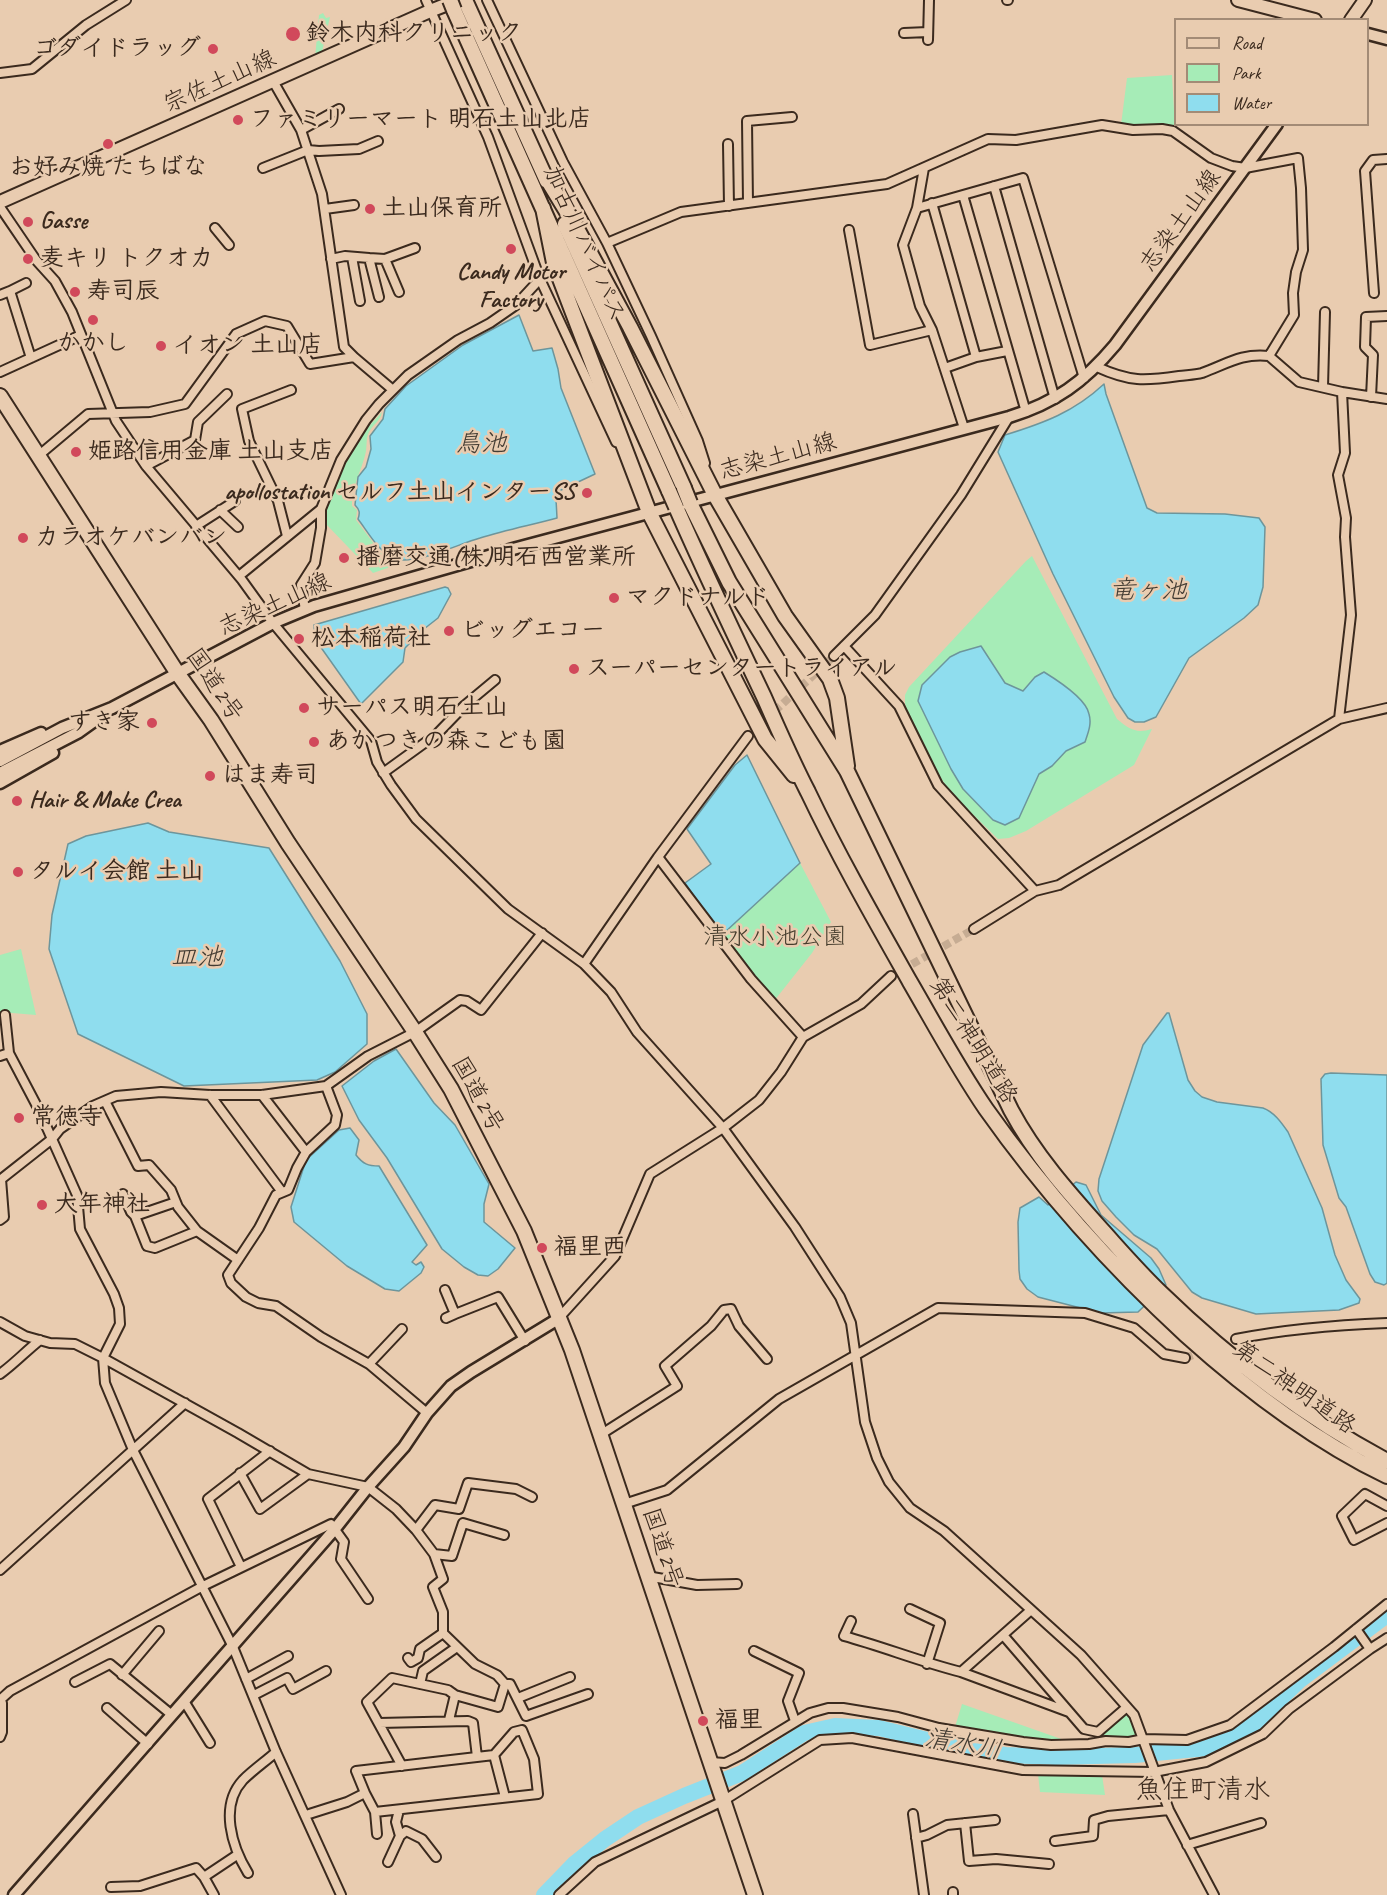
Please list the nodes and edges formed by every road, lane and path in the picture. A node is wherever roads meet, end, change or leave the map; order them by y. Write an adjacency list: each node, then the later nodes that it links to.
1 (126, 0): 13 (street)
2 (488, 0): 40 (street)
3 (929, 0): 10 (street)
4 (1238, 0): 8 (main road)
5 (1365, 0): 9 (main road)
6 (459, 3): 7 (main road, 宗佐土山線); 26 (highway, 加古川バイパス); 35 (highway, 加古川バイパス)
7 (428, 5): 14 (main road, 宗佐土山線); 47 (street)
8 (1307, 18)
9 (1352, 18)
10 (903, 33)
11 (1369, 34): 12 (main road)
12 (1387, 39)
13 (0, 73)
14 (273, 81): 18 (street); 29 (main road, 宗佐土山線)
15 (339, 109): 18 (street)
16 (792, 117): 30 (street)
17 (1276, 126): 25 (main road, 志染土山線)
18 (301, 130): 21 (street)
19 (378, 141): 21 (street)
20 (728, 144): 33 (street)
21 (308, 150): 23 (street); 37 (street)
22 (1387, 159): 51 (street)
23 (263, 168)
24 (924, 168): 25 (street); 30 (street); 36 (street)
25 (1245, 168): 60 (street); 64 (main road, 志染土山線)
26 (544, 174): 83 (highway); 86 (highway, 加古川バイパス, bridge)
27 (994, 186): 28 (street); 67 (street); 75 (street)
28 (963, 195): 31 (street); 59 (street)
29 (0, 202)
30 (748, 203): 33 (street)
31 (932, 203): 36 (street); 62 (street)
32 (354, 205): 37 (street)
33 (729, 206): 40 (street)
34 (0, 207): 58 (street)
35 (543, 208): 88 (highway); 89 (highway, 加古川バイパス, bridge)
36 (917, 208): 57 (street)
37 (325, 209): 45 (street)
38 (215, 228): 41 (street)
39 (849, 230): 57 (street)
40 (607, 243): 83 (street)
41 (229, 245)
42 (415, 248): 46 (street)
43 (352, 257): 44 (street); 45 (street); 54 (street)
44 (369, 258): 46 (street); 53 (street)
45 (331, 259): 61 (street)
46 (385, 259): 50 (street)
47 (540, 279): 70 (street); 88 (street)
48 (27, 283): 49 (street)
49 (10, 291): 52 (street); 63 (street)
50 (399, 292)
51 (1374, 293)
52 (0, 295)
53 (379, 297)
54 (360, 301)
55 (1325, 312): 68 (street)
56 (1387, 316): 74 (street)
57 (932, 330): 65 (street)
58 (81, 335): 63 (street); 77 (street)
59 (1007, 351): 62 (street); 78 (street)
60 (1269, 356): 64 (street); 68 (street)
61 (354, 357): 70 (street); 77 (street)
62 (976, 357): 65 (street)
63 (31, 358): 66 (street)
64 (1097, 367): 67 (main road, 志染土山線)
65 (945, 368): 80 (street)
66 (0, 372)
67 (1084, 378): 75 (main road, 志染土山線)
68 (1323, 387): 71 (street)
69 (291, 390): 92 (street)
70 (393, 390): 85 (street)
71 (1342, 392): 74 (street); 102 (street)
72 (226, 394): 82 (street)
73 (0, 396): 81 (highway, 国道2号)
74 (1371, 397): 76 (street)
75 (1055, 399): 78 (main road, 志染土山線)
76 (1387, 399)
77 (112, 412): 81 (street); 82 (street)
78 (1026, 412): 79 (main road, 志染土山線)
79 (1009, 417): 80 (main road, 志染土山線); 96 (street)
80 (964, 428): 83 (main road, 志染土山線)
81 (38, 456): 98 (highway, 国道2号)
82 (146, 466): 90 (street)
83 (716, 495): 88 (main road, 志染土山線); 108 (highway)
84 (235, 501): 87 (street)
85 (321, 509): 92 (street); 94 (street)
86 (693, 509): 108 (highway, 第二神明道路)
87 (220, 510): 90 (street); 91 (street)
88 (649, 512): 94 (main road, 志染土山線); 112 (highway)
89 (679, 513): 112 (highway, 第二神明道路)
90 (196, 526): 93 (street)
91 (238, 527)
92 (286, 536): 93 (street)
93 (239, 576): 95 (street)
94 (304, 610): 95 (main road, 志染土山線)
95 (273, 623): 98 (main road, 志染土山線); 109 (street)
96 (844, 646): 97 (street); 114 (street)
97 (834, 656)
98 (178, 674): 100 (main road, 志染土山線); 120 (highway, 国道2号)
99 (495, 680): 109 (street)
100 (112, 708): 103 (main road); 104 (main road)
101 (1387, 708): 102 (street)
102 (1338, 719): 114 (street)
103 (62, 728): 106 (main road); 107 (main road)
104 (80, 732): 110 (main road); 111 (main road)
105 (748, 736): 113 (street)
106 (0, 751)
107 (0, 761)
108 (847, 771): 133 (highway, 第二神明道路)
109 (383, 773): 116 (street)
110 (0, 774)
111 (0, 783)
112 (808, 794): 133 (highway, 第二神明道路)
113 (658, 857): 117 (street); 121 (street)
114 (1035, 891): 115 (street)
115 (974, 929)
116 (542, 933): 117 (street); 120 (street)
117 (584, 964): 128 (street)
118 (891, 976): 121 (street)
119 (5, 1015): 122 (street)
120 (415, 1032): 124 (street); 144 (highway, 国道2号)
121 (803, 1037): 128 (street)
122 (9, 1053): 123 (street); 129 (street)
123 (0, 1056)
124 (326, 1086): 126 (street); 130 (street)
125 (210, 1095): 126 (street); 127 (street); 132 (street)
126 (262, 1095): 130 (street)
127 (105, 1101): 129 (street); 135 (street)
128 (723, 1128): 144 (street); 151 (street)
129 (52, 1139): 131 (street); 152 (street)
130 (306, 1152): 132 (street)
131 (0, 1180): 137 (street)
132 (282, 1192): 139 (street)
133 (1059, 1193): 141 (highway, 第二神明道路)
134 (123, 1194): 136 (street)
135 (176, 1202): 136 (street); 138 (street)
136 (135, 1216): 138 (street)
137 (0, 1220)
138 (198, 1231): 139 (street)
139 (238, 1260): 155 (street)
140 (445, 1290): 142 (street)
141 (1157, 1299): 162 (highway, 第二神明道路); 165 (highway, 第二神明道路)
142 (455, 1314): 143 (street); 150 (street)
143 (446, 1318)
144 (558, 1319): 150 (main road); 159 (highway, 国道2号)
145 (0, 1322): 149 (street)
146 (1387, 1323): 148 (street)
147 (402, 1329): 155 (street)
148 (1236, 1339)
149 (40, 1340): 152 (street); 156 (street)
150 (525, 1341): 158 (main road)
151 (856, 1354): 153 (street); 168 (street); 183 (street)
152 (103, 1358): 157 (street); 160 (street)
153 (1185, 1358)
154 (767, 1359): 159 (street)
155 (369, 1364): 158 (street)
156 (0, 1374)
157 (185, 1403): 160 (street); 161 (street)
158 (427, 1413): 166 (main road)
159 (600, 1434): 168 (highway, 国道2号)
160 (134, 1450): 176 (street); 179 (street)
161 (270, 1451): 163 (street); 164 (street)
162 (1387, 1461)
163 (240, 1473): 164 (street); 175 (street)
164 (308, 1474): 166 (street)
165 (1387, 1476)
166 (368, 1487): 171 (main road); 172 (street)
167 (532, 1497): 172 (street)
168 (624, 1504): 177 (highway, 国道2号)
169 (1387, 1506): 170 (street)
170 (1387, 1523)
171 (334, 1530): 175 (street); 180 (street); 190 (main road)
172 (416, 1530): 174 (street)
173 (504, 1535): 174 (street)
174 (434, 1554): 187 (street)
175 (241, 1567): 179 (street)
176 (0, 1570)
177 (647, 1576): 178 (street); 227 (highway, 国道2号)
178 (737, 1584)
179 (203, 1586): 190 (street); 209 (street)
180 (368, 1599)
181 (1386, 1603): 185 (street)
182 (910, 1609): 196 (street)
183 (1031, 1610): 188 (street); 211 (street)
184 (851, 1621): 196 (street)
185 (1356, 1629): 192 (street); 221 (street)
186 (159, 1630): 199 (street)
187 (443, 1633): 191 (street); 195 (street)
188 (1003, 1635): 198 (street); 213 (street)
189 (1387, 1638): 192 (street)
190 (233, 1647): 201 (street); 210 (main road)
191 (457, 1647): 203 (street); 204 (street)
192 (1370, 1649): 229 (street)
193 (754, 1651): 217 (street)
194 (288, 1656): 201 (street)
195 (408, 1658)
196 (927, 1664): 198 (street)
197 (326, 1671): 206 (street)
198 (961, 1672): 213 (street)
199 (122, 1675): 202 (street); 214 (street)
200 (570, 1677): 208 (street)
201 (246, 1679): 206 (street)
202 (75, 1682)
203 (420, 1684): 207 (street); 218 (street)
204 (505, 1684): 207 (street); 208 (street)
205 (588, 1694): 215 (street)
206 (254, 1695): 224 (street)
207 (455, 1695): 216 (street)
208 (518, 1698): 215 (street)
209 (0, 1700): 220 (street)
210 (184, 1701): 214 (main road); 222 (street)
211 (1127, 1707): 213 (street); 221 (street)
212 (107, 1708): 223 (street)
213 (1069, 1712)
214 (172, 1715): 223 (main road)
215 (526, 1716): 219 (street)
216 (449, 1720): 218 (street); 226 (street)
217 (795, 1721): 221 (street); 227 (street)
218 (379, 1724): 228 (street)
219 (522, 1730): 225 (street); 231 (street)
220 (0, 1737)
221 (1144, 1739): 229 (street)
222 (210, 1743)
223 (148, 1744): 253 (main road)
224 (276, 1752): 237 (street); 246 (street)
225 (494, 1755): 226 (street); 231 (street)
226 (477, 1757): 228 (street)
227 (710, 1762): 232 (highway, 国道2号)
228 (402, 1766): 230 (street)
229 (1154, 1772): 232 (street); 234 (street)
230 (365, 1794): 235 (street); 237 (street)
231 (505, 1797): 233 (street)
232 (723, 1801): 256 (street); 257 (highway, 国道2号)
233 (399, 1810): 235 (street); 242 (street)
234 (1168, 1810): 244 (street); 245 (street)
235 (375, 1812): 241 (street)
236 (913, 1814): 243 (street)
237 (306, 1815): 255 (street)
238 (995, 1820): 239 (street)
239 (965, 1823): 243 (street); 249 (street)
240 (1261, 1823): 245 (street)
241 (377, 1834)
242 (400, 1836): 247 (street); 248 (street)
243 (916, 1838): 258 (street)
244 (1055, 1841)
245 (1187, 1845): 259 (street)
246 (237, 1856): 250 (street); 251 (street)
247 (436, 1857)
248 (388, 1862)
249 (1049, 1864)
250 (248, 1873)
251 (204, 1877): 252 (street); 254 (street)
252 (111, 1887)
253 (14, 1895)
254 (214, 1895)
255 (341, 1895)
256 (559, 1895)
257 (755, 1895)
258 (924, 1895)
259 (1214, 1895)

